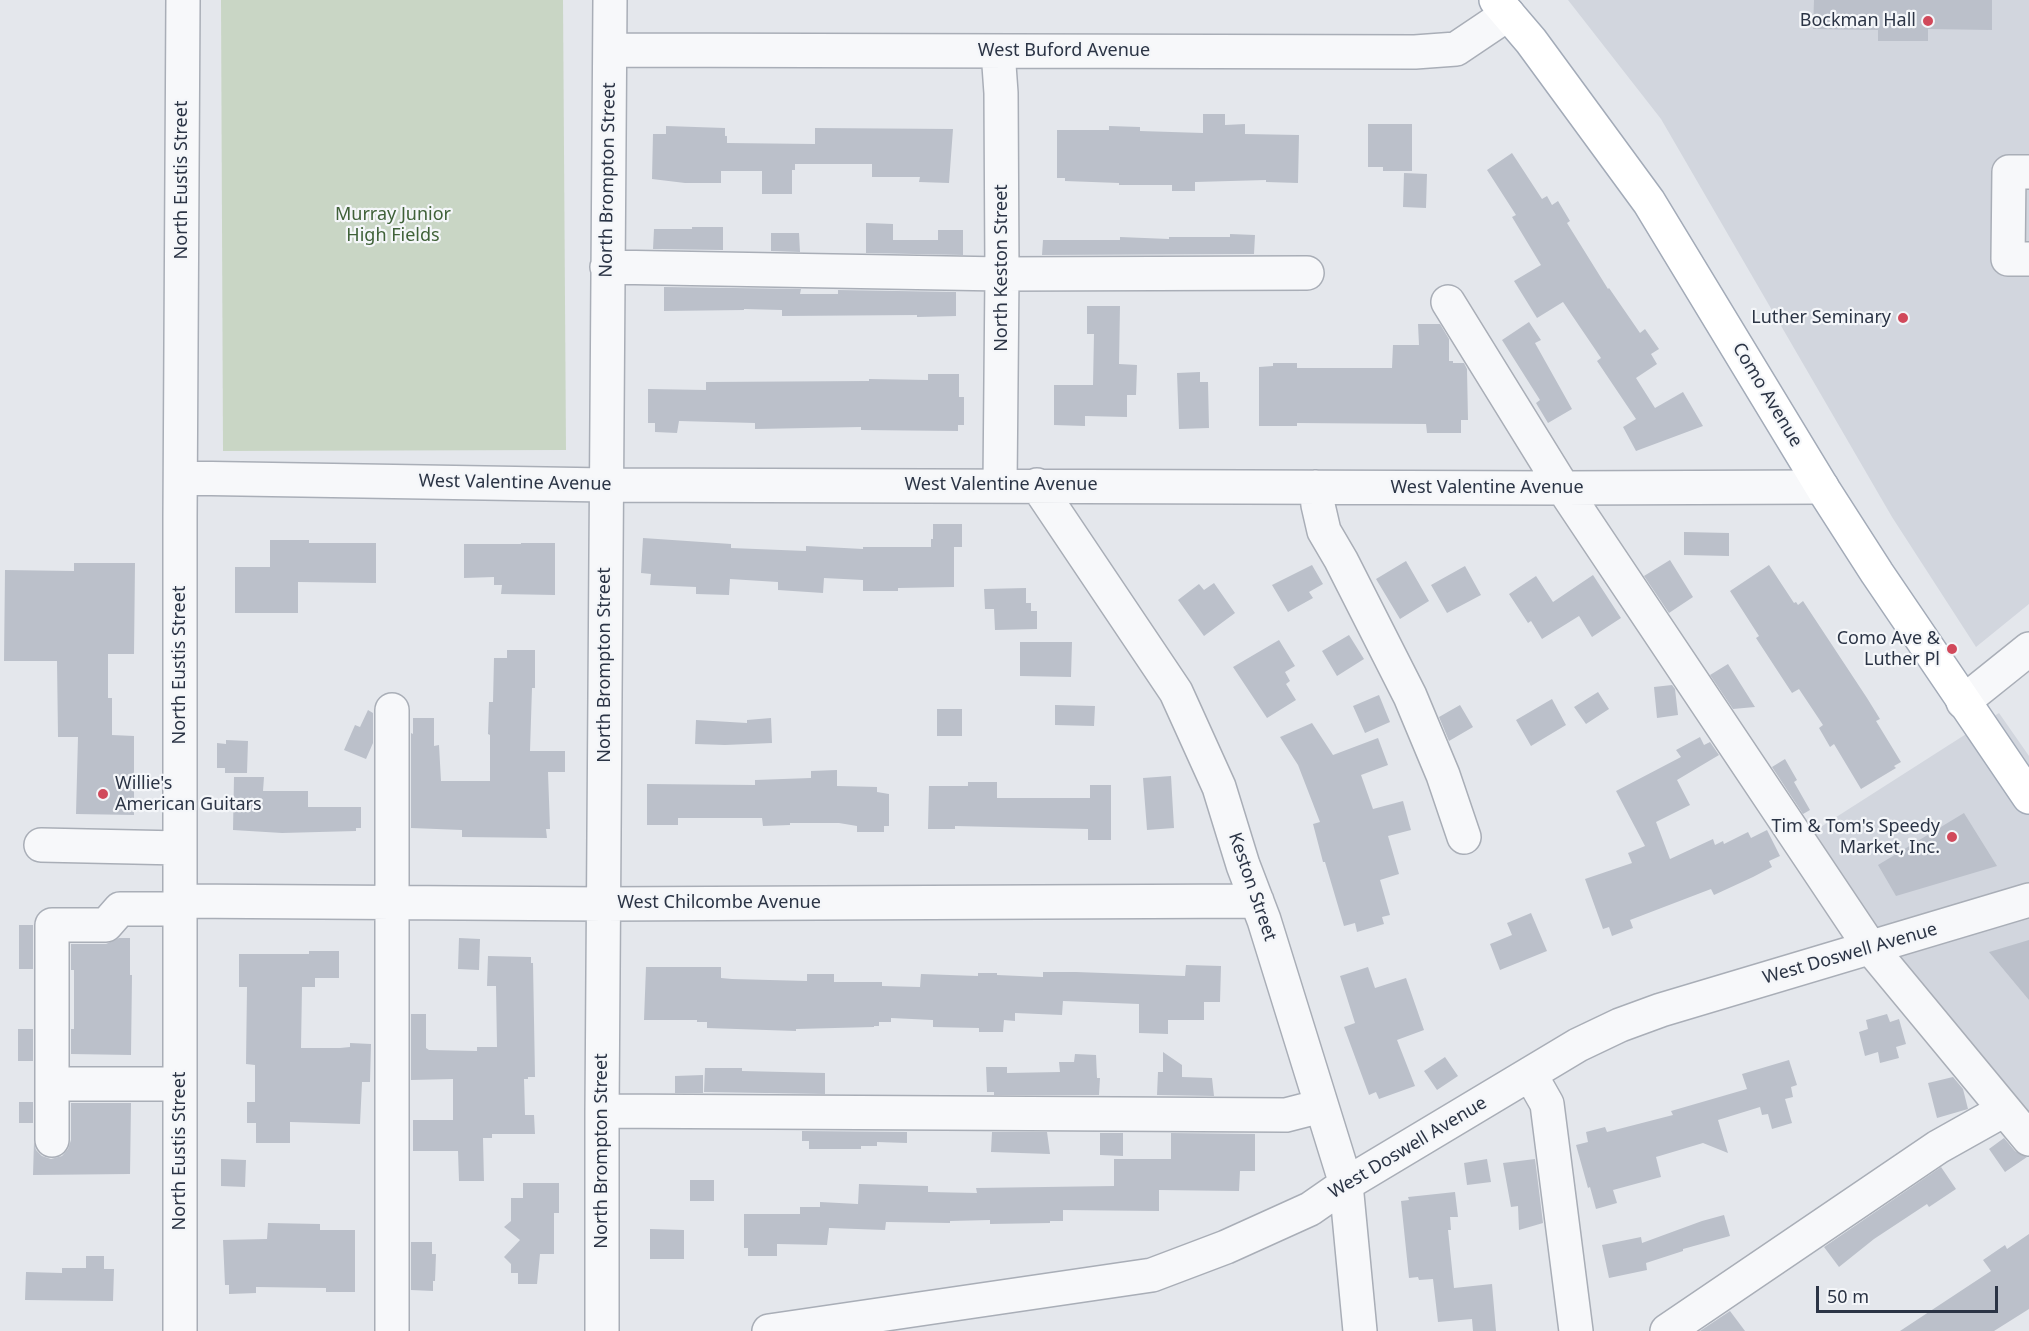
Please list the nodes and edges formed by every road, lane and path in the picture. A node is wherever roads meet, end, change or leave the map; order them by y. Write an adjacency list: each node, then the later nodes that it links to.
1 (183, 0): 12 (street, North Eustis Street)
2 (610, 0): 4 (street, North Brompton Street)
3 (1502, 7): 5 (street, West Buford Avenue); 17 (main road, Como Avenue)
4 (610, 50): 5 (street, West Buford Avenue); 8 (street, North Brompton Street)
5 (998, 51): 10 (street, North Keston Street)
6 (2029, 172): 7 (street)
7 (2029, 259)
8 (607, 267): 10 (street); 13 (street, North Brompton Street)
9 (1307, 273): 10 (street)
10 (1002, 274): 14 (street, North Keston Street)
11 (1448, 302): 18 (street)
12 (181, 478): 13 (street, West Valentine Avenue); 25 (street, North Eustis Street)
13 (606, 485): 14 (street, West Valentine Avenue); 29 (street, North Brompton Street)
14 (1000, 485): 15 (street, West Valentine Avenue)
15 (1037, 485): 16 (street, West Valentine Avenue); 27 (street, Keston Street)
16 (1316, 487): 18 (street, West Valentine Avenue); 23 (street)
17 (1822, 487): 18 (street, West Valentine Avenue); 20 (main road, Como Avenue)
18 (1563, 488): 31 (street)
19 (2029, 649): 20 (street)
20 (1963, 702): 22 (main road, Como Avenue)
21 (392, 710): 28 (street)
22 (2029, 797)
23 (1464, 837)
24 (41, 844): 25 (street)
25 (180, 848): 30 (street, North Eustis Street)
26 (2029, 900): 31 (street, West Doswell Avenue)
27 (1257, 901): 29 (street, West Chilcombe Avenue); 35 (street, Keston Street)
28 (391, 903): 29 (street, West Chilcombe Avenue); 30 (street, West Chilcombe Avenue); 42 (street)
29 (603, 904): 37 (street, North Brompton Street)
30 (180, 905): 33 (street, West Chilcombe Avenue); 34 (street, North Eustis Street)
31 (1870, 947): 32 (street, West Doswell Avenue); 36 (street)
32 (1530, 1074): 40 (street, West Doswell Avenue); 46 (street)
33 (52, 1084): 34 (street); 39 (street)
34 (180, 1084): 41 (street, North Eustis Street)
35 (1321, 1106): 37 (street); 40 (street, Keston Street)
36 (2004, 1110): 38 (street); 47 (street)
37 (602, 1111): 43 (street, North Brompton Street)
38 (2029, 1139)
39 (52, 1140)
40 (1346, 1184): 44 (street, West Doswell Avenue); 45 (street, Keston Street)
41 (180, 1331)
42 (392, 1331)
43 (602, 1331)
44 (770, 1331)
45 (1360, 1331)
46 (1576, 1331)
47 (1667, 1331)

